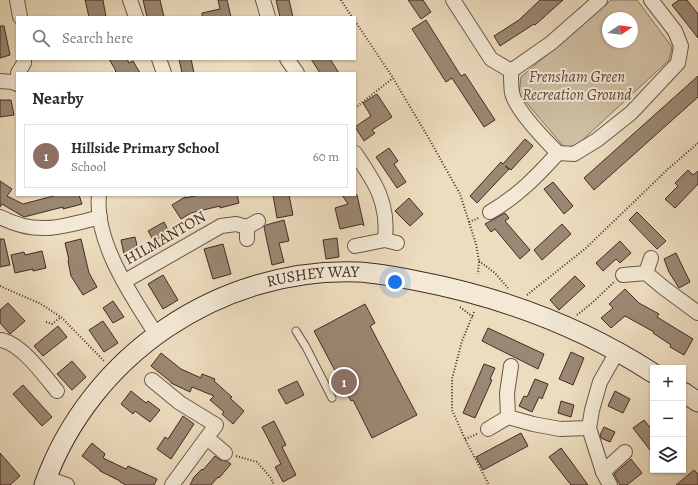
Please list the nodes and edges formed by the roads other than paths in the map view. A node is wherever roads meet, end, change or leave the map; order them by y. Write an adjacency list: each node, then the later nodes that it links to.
1 (17, 0): 6 (street)
2 (130, 0): 7 (street)
3 (453, 0): 11 (street)
4 (600, 0): 11 (street)
5 (651, 0): 15 (street)
6 (20, 16)
7 (136, 16)
8 (24, 60): 12 (street)
9 (159, 60): 13 (street)
10 (288, 60): 14 (street)
11 (511, 71): 15 (street)
12 (18, 72)
13 (164, 72)
14 (296, 72)
15 (558, 153): 18 (street)
16 (356, 154): 22 (street)
17 (100, 196): 20 (street, HILMANTON)
18 (490, 212)
19 (0, 217): 20 (street)
20 (100, 217): 26 (street, HILMANTON)
21 (251, 229): 26 (street, HILMANTON)
22 (355, 246)
23 (651, 258): 24 (street)
24 (646, 273): 25 (street); 27 (street)
25 (622, 275)
26 (124, 281): 29 (street, HILMANTON)
27 (698, 313)
28 (296, 331): 37 (lane)
29 (156, 334): 31 (street, RUSHEY WAY); 46 (street, RUSHEY WAY)
30 (0, 340): 35 (street)
31 (617, 352): 32 (street, RUSHEY WAY); 40 (street)
32 (650, 371)
33 (514, 375): 39 (street)
34 (152, 380): 42 (street)
35 (57, 390)
36 (686, 394): 38 (street)
37 (332, 398)
38 (698, 402)
39 (508, 417): 40 (street); 41 (street)
40 (590, 428): 45 (street)
41 (488, 429)
42 (207, 438): 44 (street); 48 (street)
43 (625, 452): 45 (street)
44 (225, 453)
45 (603, 472): 49 (street)
46 (46, 482): 47 (street)
47 (67, 485)
48 (172, 485)
49 (610, 485)

